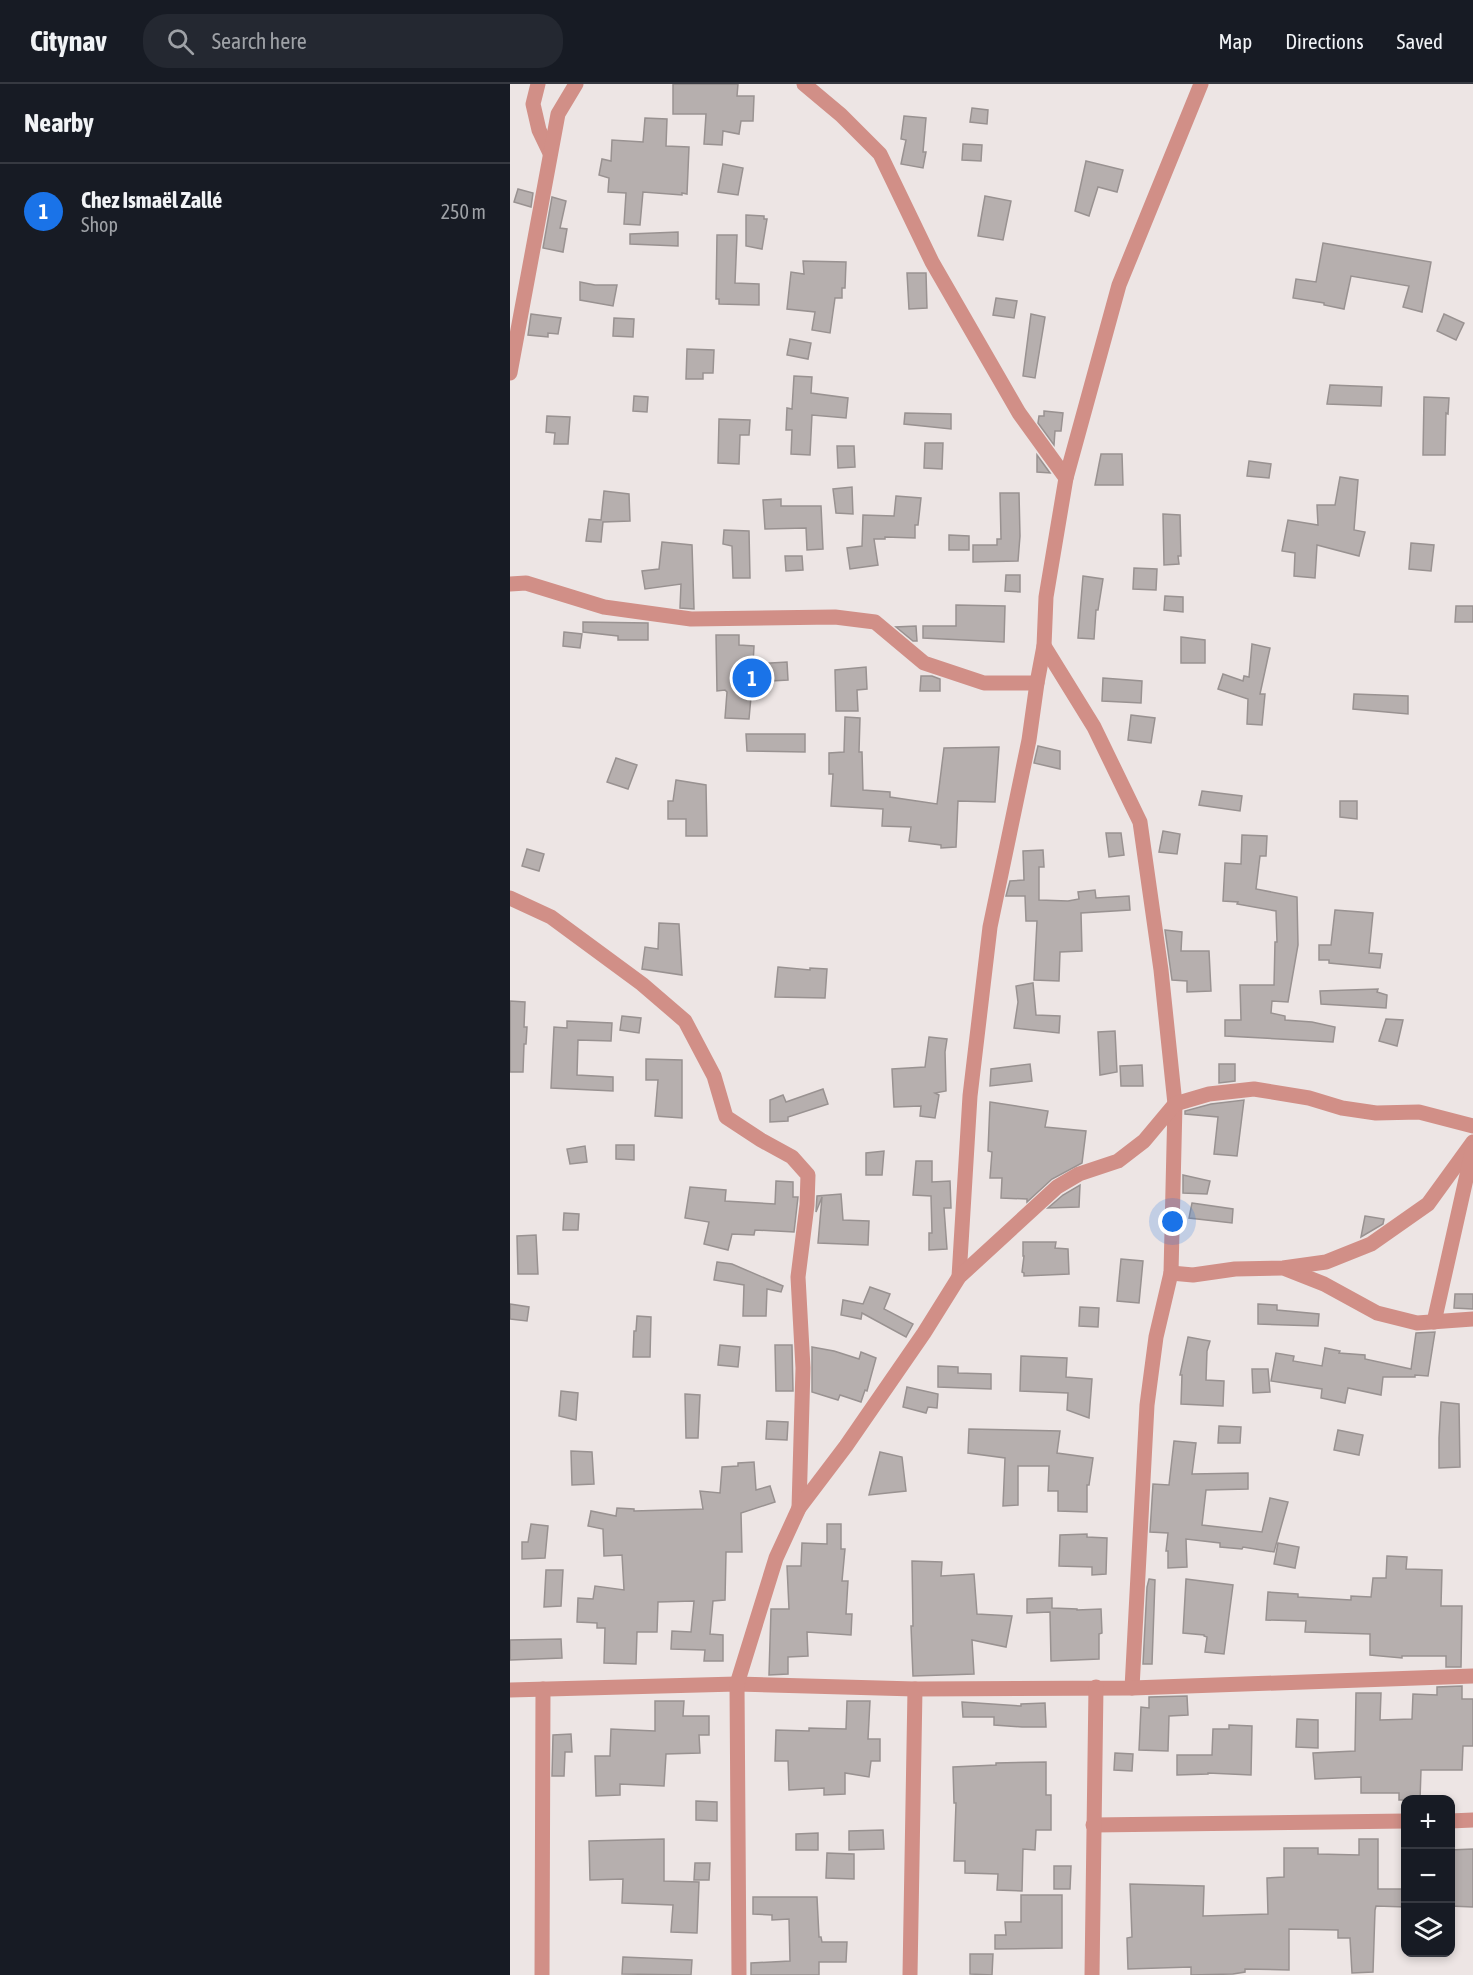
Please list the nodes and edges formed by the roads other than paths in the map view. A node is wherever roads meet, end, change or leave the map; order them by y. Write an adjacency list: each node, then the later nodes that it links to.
1 (538, 84): 5 (street)
2 (576, 84): 5 (street)
3 (804, 84): 7 (street)
4 (1201, 84): 7 (street)
5 (550, 153): 6 (street)
6 (510, 373)
7 (1066, 478): 9 (street)
8 (510, 584): 10 (street)
9 (1044, 646): 10 (street); 12 (street)
10 (1037, 682): 18 (street)
11 (510, 898): 21 (street)
12 (1175, 1104): 13 (street); 17 (street); 18 (street)
13 (1473, 1126)
14 (1473, 1142): 16 (street)
15 (1473, 1148): 20 (street)
16 (1283, 1268): 17 (street); 20 (street)
17 (1171, 1273): 25 (street)
18 (959, 1277): 21 (street)
19 (1473, 1319): 20 (street)
20 (1434, 1322)
21 (799, 1508): 23 (street)
22 (1473, 1676): 25 (street)
23 (737, 1684): 26 (street); 27 (street); 34 (street)
24 (1096, 1687): 25 (street); 27 (street); 32 (street)
25 (1132, 1688)
26 (543, 1689): 28 (street); 33 (street)
27 (915, 1689): 35 (street)
28 (510, 1690)
29 (1473, 1820): 31 (street)
30 (1401, 1821): 32 (street)
31 (1455, 1821)
32 (1093, 1825): 36 (street)
33 (542, 1975)
34 (739, 1975)
35 (910, 1975)
36 (1092, 1975)

